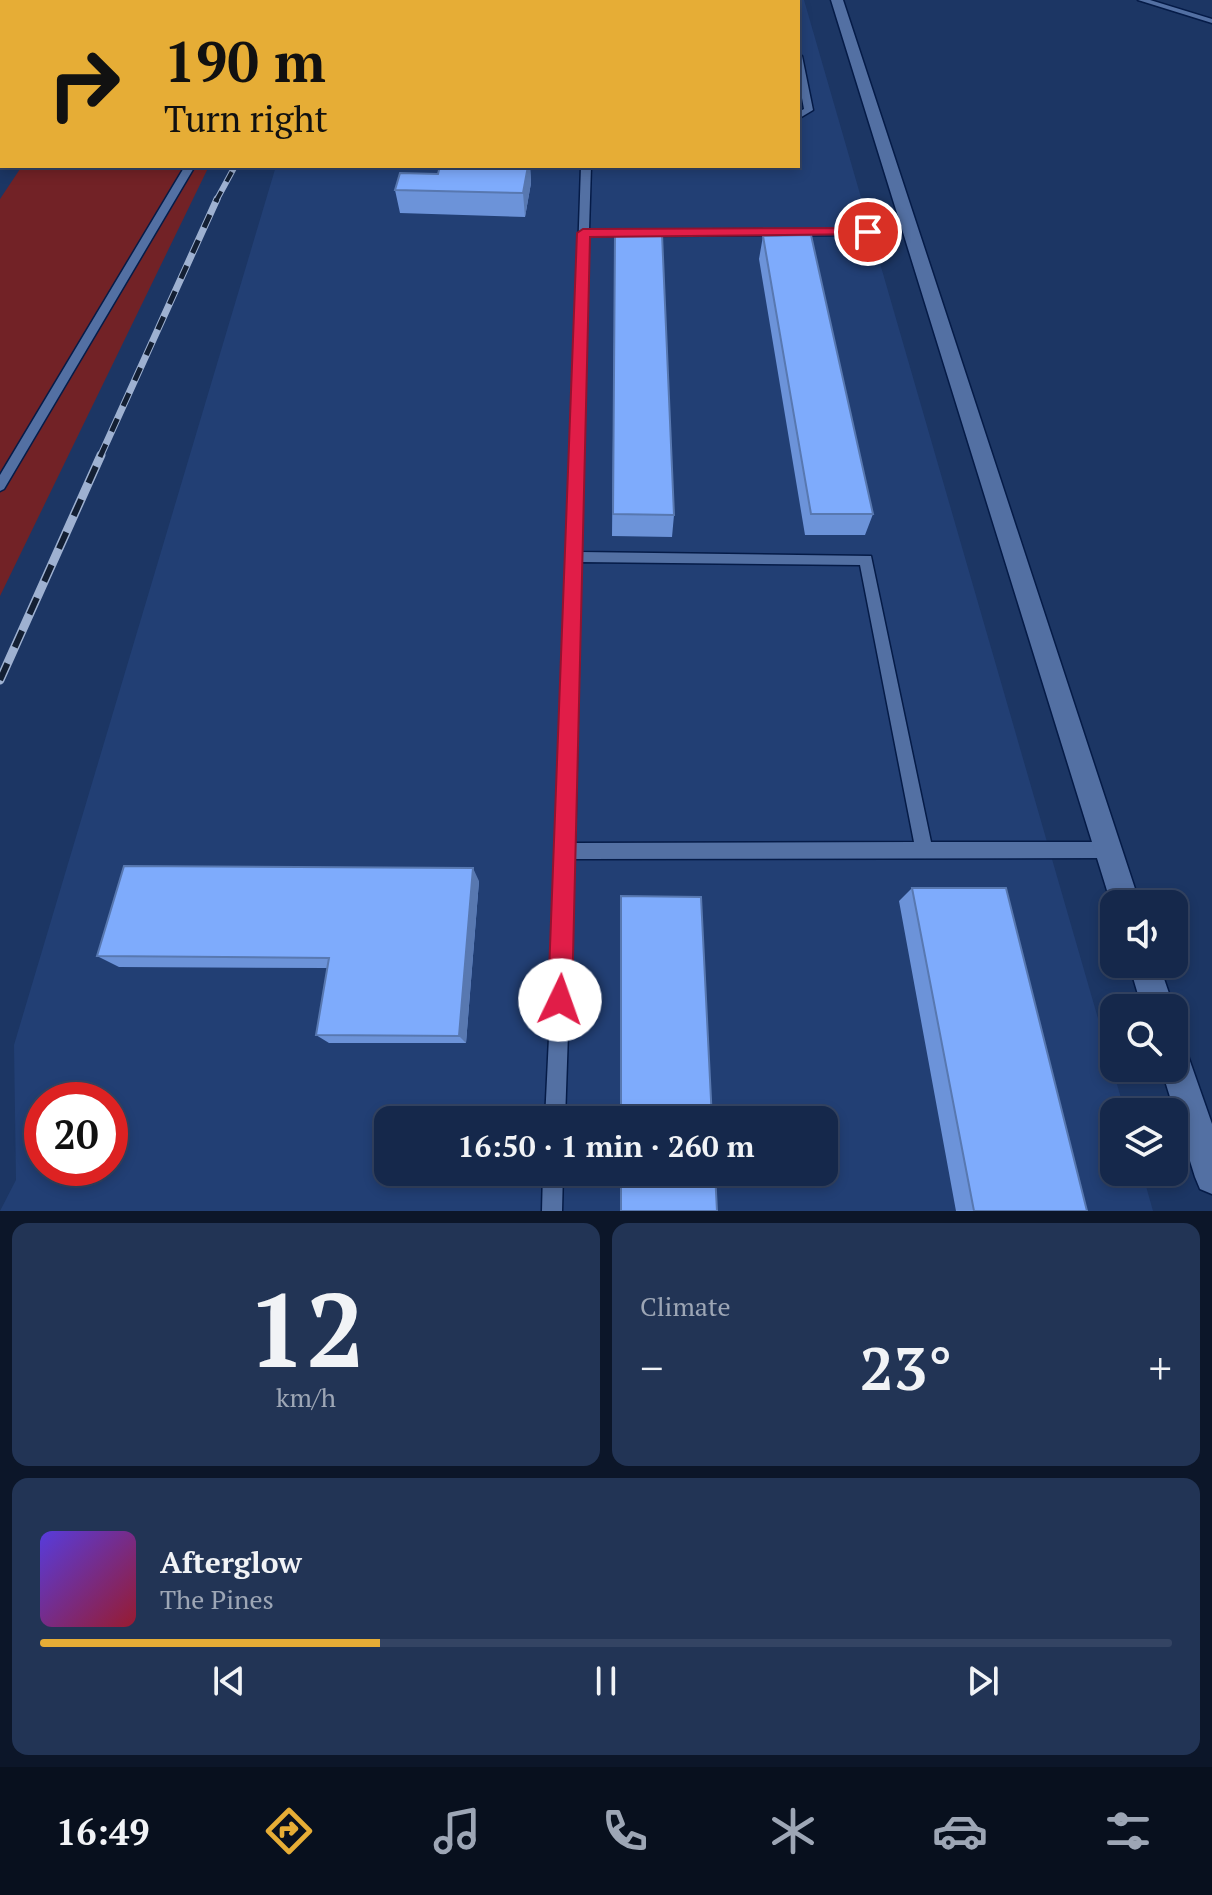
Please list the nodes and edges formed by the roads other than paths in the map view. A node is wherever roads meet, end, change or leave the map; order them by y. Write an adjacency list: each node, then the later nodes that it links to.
1 (837, 0): 12 (street)
2 (1142, 0): 3 (lane)
3 (1212, 21)
4 (800, 66): 5 (lane)
5 (800, 115)
6 (189, 168): 10 (lane)
7 (586, 168): 9 (lane)
8 (868, 232): 9 (lane)
9 (583, 233): 11 (lane)
10 (0, 486)
11 (575, 557): 13 (lane); 14 (lane)
12 (1107, 850): 14 (lane); 15 (street)
13 (566, 851): 14 (lane); 17 (lane)
14 (924, 851)
15 (1120, 890)
16 (1182, 1082): 18 (street)
17 (556, 1106)
18 (1212, 1177)
19 (553, 1186): 20 (lane)
20 (552, 1211)

